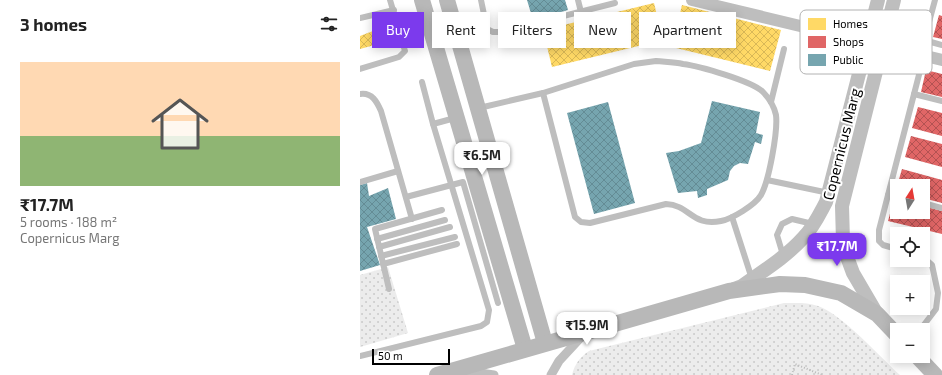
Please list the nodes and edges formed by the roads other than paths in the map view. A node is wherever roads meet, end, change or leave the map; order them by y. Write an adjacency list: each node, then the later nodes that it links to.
1 (390, 0): 13 (lane)
2 (422, 0): 37 (main road)
3 (447, 0): 36 (main road)
4 (481, 0): 18 (lane)
5 (578, 0): 16 (lane)
6 (598, 0): 12 (lane)
7 (692, 0): 20 (street)
8 (878, 0): 14 (street, Copernicus Marg)
9 (894, 0): 15 (street, Copernicus Marg)
10 (936, 0): 17 (lane)
11 (615, 3): 12 (lane)
12 (600, 8): 16 (lane)
13 (394, 10): 19 (lane); 26 (lane)
14 (876, 10)
15 (891, 10)
16 (581, 12)
17 (932, 13)
18 (574, 14)
19 (360, 18)
20 (800, 26)
21 (932, 42): 22 (lane)
22 (942, 45)
23 (784, 49): 35 (lane)
24 (932, 58): 25 (street)
25 (942, 60)
26 (360, 69)
27 (860, 74): 45 (street, Copernicus Marg)
28 (875, 74): 47 (street, Copernicus Marg)
29 (919, 74): 33 (lane)
30 (422, 82): 38 (lane)
31 (543, 93): 35 (lane); 36 (lane); 50 (lane)
32 (360, 94): 39 (lane)
33 (914, 94): 34 (lane); 43 (lane)
34 (942, 101)
35 (771, 102): 40 (lane)
36 (478, 108): 73 (main road)
37 (457, 117): 38 (lane); 74 (main road)
38 (433, 124): 42 (lane)
39 (398, 171): 41 (lane); 44 (lane)
40 (767, 180): 45 (lane); 50 (lane)
41 (360, 182)
42 (452, 185): 44 (lane); 68 (lane); 75 (lane)
43 (888, 195): 59 (lane)
44 (406, 197): 51 (lane)
45 (827, 198): 47 (street); 53 (street, Copernicus Marg)
46 (930, 205): 48 (lane)
47 (842, 206): 69 (street, Copernicus Marg)
48 (942, 208)
49 (442, 210): 51 (lane)
50 (732, 216): 64 (lane)
51 (412, 219): 56 (lane)
52 (444, 220): 56 (lane)
53 (814, 224): 60 (street, Copernicus Marg); 60 (lane)
54 (450, 227): 58 (lane)
55 (455, 237): 61 (lane)
56 (377, 238): 58 (lane)
57 (457, 244): 63 (lane)
58 (379, 247): 61 (lane)
59 (890, 247)
60 (783, 255): 64 (street, Copernicus Marg)
61 (381, 256): 63 (lane)
62 (930, 263): 67 (lane)
63 (383, 264): 65 (lane)
64 (752, 279): 66 (street, Copernicus Marg)
65 (389, 288)
66 (729, 291): 69 (main road); 72 (main road)
67 (940, 294): 70 (lane)
68 (498, 303)
69 (877, 314): 71 (main road)
70 (925, 323)
71 (890, 328)
72 (586, 332): 73 (main road); 80 (street)
73 (545, 343): 74 (main road)
74 (525, 349): 77 (main road)
75 (360, 356)
76 (924, 363): 81 (main road)
77 (453, 370): 78 (main road); 79 (street)
78 (437, 375)
79 (494, 375)
80 (551, 375)
81 (935, 375)

